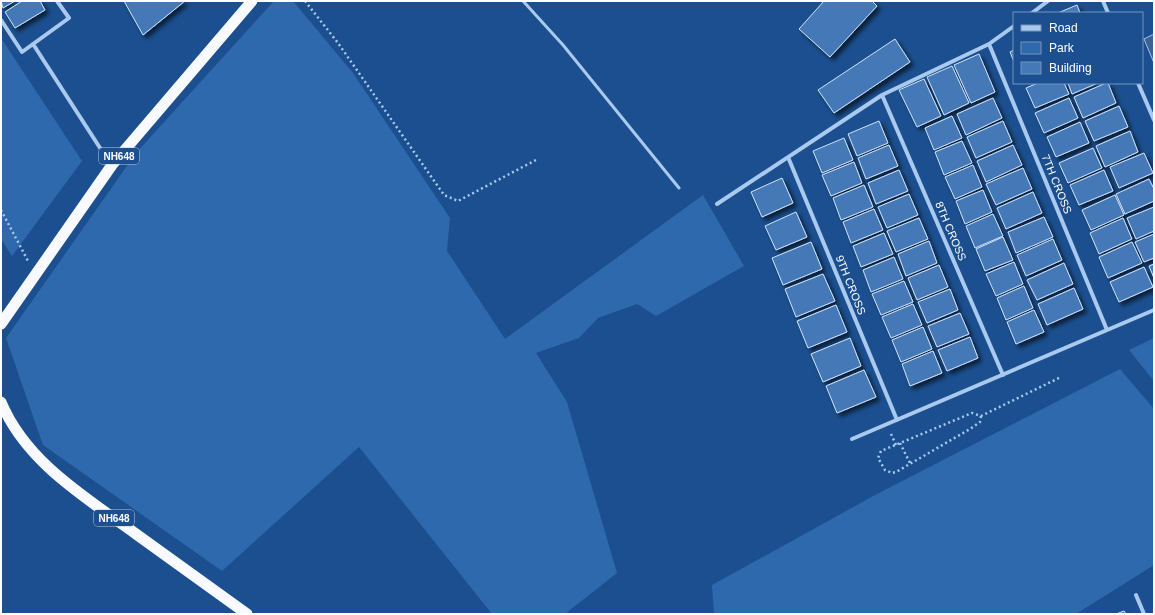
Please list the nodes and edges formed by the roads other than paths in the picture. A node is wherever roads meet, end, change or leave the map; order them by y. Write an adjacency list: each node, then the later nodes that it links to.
1 (57, 1): 10 (street)
2 (252, 1): 16 (highway, NH648)
3 (523, 1): 17 (lane)
4 (1048, 1): 6 (street)
5 (1103, 1): 7 (street)
6 (1033, 12)
7 (1108, 12)
8 (1, 20): 10 (street)
9 (1013, 27): 11 (street)
10 (33, 44): 16 (street)
11 (989, 44): 13 (street); 21 (street, 7TH CROSS)
12 (1138, 84): 14 (street)
13 (882, 95): 15 (street); 22 (street, 8TH CROSS)
14 (1154, 120)
15 (788, 157): 18 (street); 24 (street, 9TH CROSS)
16 (112, 165): 20 (highway, NH648)
17 (679, 188)
18 (717, 204)
19 (1154, 310): 21 (street)
20 (1, 324)
21 (1107, 330): 22 (street)
22 (1003, 375): 24 (street)
23 (1, 402): 27 (highway, NH648)
24 (897, 420): 25 (street)
25 (852, 439)
26 (1136, 595): 28 (street)
27 (247, 614)
28 (1144, 614)

